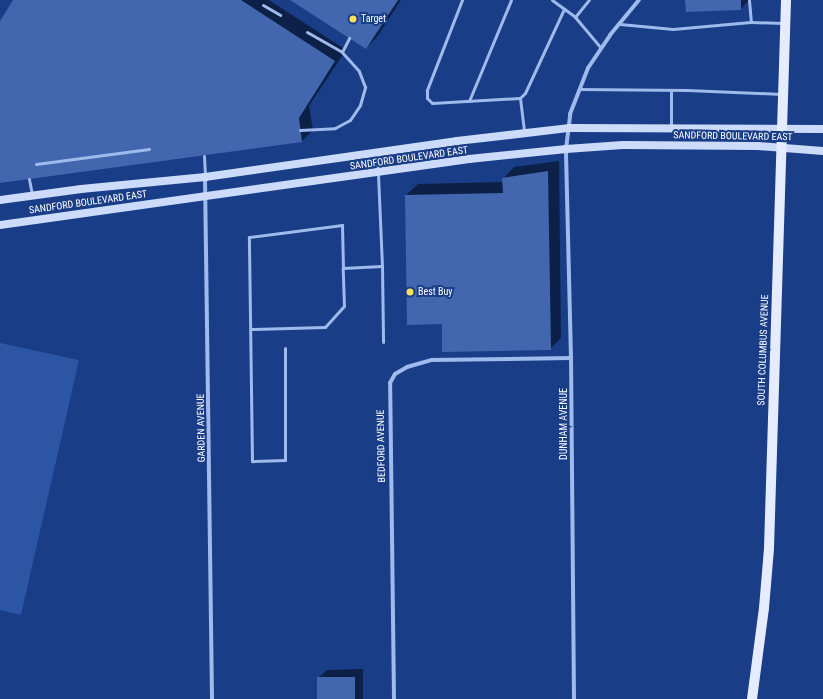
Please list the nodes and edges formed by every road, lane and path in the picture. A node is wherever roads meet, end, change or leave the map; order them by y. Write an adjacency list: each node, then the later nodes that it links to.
1 (462, 0): 23 (lane)
2 (511, 0): 23 (lane)
3 (552, 0): 9 (lane)
4 (588, 0): 11 (lane)
5 (639, 0): 14 (street, DUNHAM AVENUE)
6 (749, 0): 12 (lane)
7 (786, 0): 13 (main road, SOUTH COLUMBUS AVENUE)
8 (263, 5): 10 (lane)
9 (564, 9): 11 (lane); 22 (lane)
10 (280, 15)
11 (575, 17): 17 (lane)
12 (751, 22): 13 (lane); 14 (lane)
13 (785, 23): 21 (main road, SOUTH COLUMBUS AVENUE)
14 (620, 24): 17 (street, DUNHAM AVENUE)
15 (307, 32): 18 (lane)
16 (349, 38): 18 (lane)
17 (601, 48): 19 (street, DUNHAM AVENUE)
18 (342, 52): 28 (lane)
19 (579, 89): 20 (lane); 24 (street, DUNHAM AVENUE)
20 (671, 90): 21 (lane); 25 (lane)
21 (783, 94): 26 (main road, SOUTH COLUMBUS AVENUE)
22 (520, 98): 23 (lane); 29 (lane)
23 (469, 101)
24 (570, 128): 25 (street, SANDFORD BOULEVARD EAST); 29 (street, SANDFORD BOULEVARD EAST); 32 (street, DUNHAM AVENUE)
25 (671, 128): 26 (street, SANDFORD BOULEVARD EAST)
26 (781, 129): 27 (street, SANDFORD BOULEVARD EAST); 30 (main road, SOUTH COLUMBUS AVENUE)
27 (823, 129)
28 (300, 130)
29 (525, 134): 34 (street, SANDFORD BOULEVARD EAST)
30 (780, 147): 32 (street, SANDFORD BOULEVARD EAST); 33 (street, SANDFORD BOULEVARD EAST); 53 (main road, SOUTH COLUMBUS AVENUE)
31 (149, 149): 36 (lane)
32 (566, 149): 37 (street, SANDFORD BOULEVARD EAST); 49 (street, DUNHAM AVENUE)
33 (823, 151)
34 (377, 153): 37 (lane); 38 (street, SANDFORD BOULEVARD EAST)
35 (204, 156): 38 (lane, GARDEN AVENUE)
36 (36, 164)
37 (379, 173): 40 (street, SANDFORD BOULEVARD EAST); 44 (lane)
38 (205, 177): 40 (street, GARDEN AVENUE); 41 (street, SANDFORD BOULEVARD EAST)
39 (29, 179): 41 (lane)
40 (206, 195): 43 (street, SANDFORD BOULEVARD EAST); 50 (street, GARDEN AVENUE)
41 (32, 196): 42 (street, SANDFORD BOULEVARD EAST)
42 (0, 200)
43 (0, 224)
44 (382, 266): 45 (lane); 47 (lane)
45 (343, 268): 46 (lane); 46 (lane)
46 (251, 329): 48 (lane)
47 (383, 342)
48 (285, 348)
49 (571, 358): 51 (street, BEDFORD AVENUE); 52 (street, DUNHAM AVENUE)
50 (212, 699)
51 (394, 699)
52 (574, 699)
53 (752, 699)

